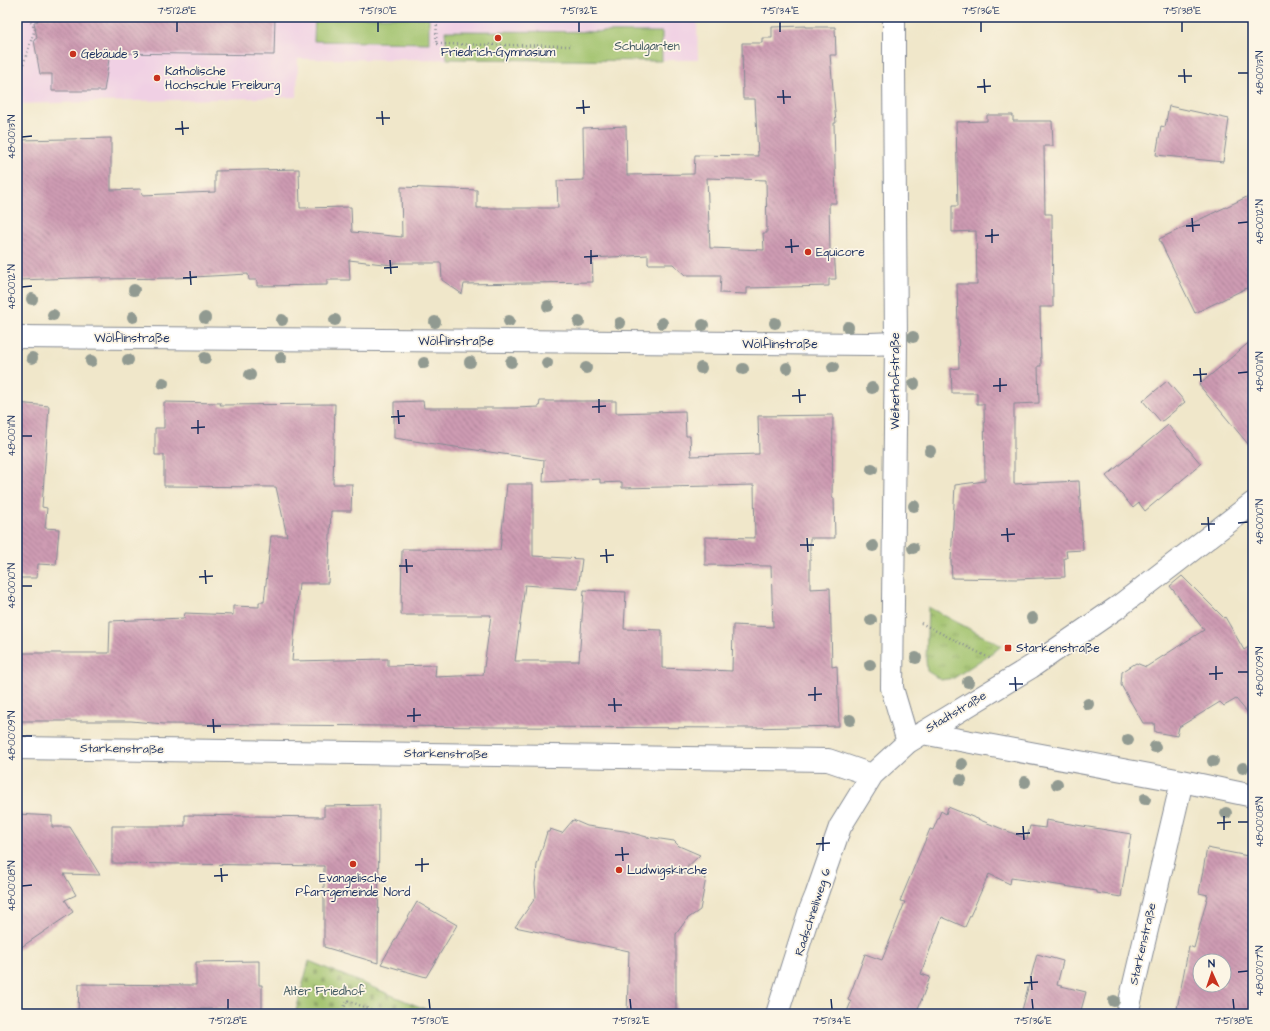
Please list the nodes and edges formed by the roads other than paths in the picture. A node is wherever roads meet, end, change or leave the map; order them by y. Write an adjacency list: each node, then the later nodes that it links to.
1 (894, 17): 3 (street, Weiherhofstraße)
2 (17, 337): 3 (street, Wölflinstraße)
3 (896, 343): 6 (street, Weiherhofstraße)
4 (1253, 503): 6 (street, Stadtstraße)
5 (893, 691): 6 (street)
6 (915, 737): 8 (street); 9 (street)
7 (17, 748): 8 (street, Starkenstraße)
8 (871, 777): 11 (street)
9 (1182, 782): 10 (street); 12 (street, Starkenstraße)
10 (1253, 796)
11 (779, 1014)
12 (1126, 1014)

